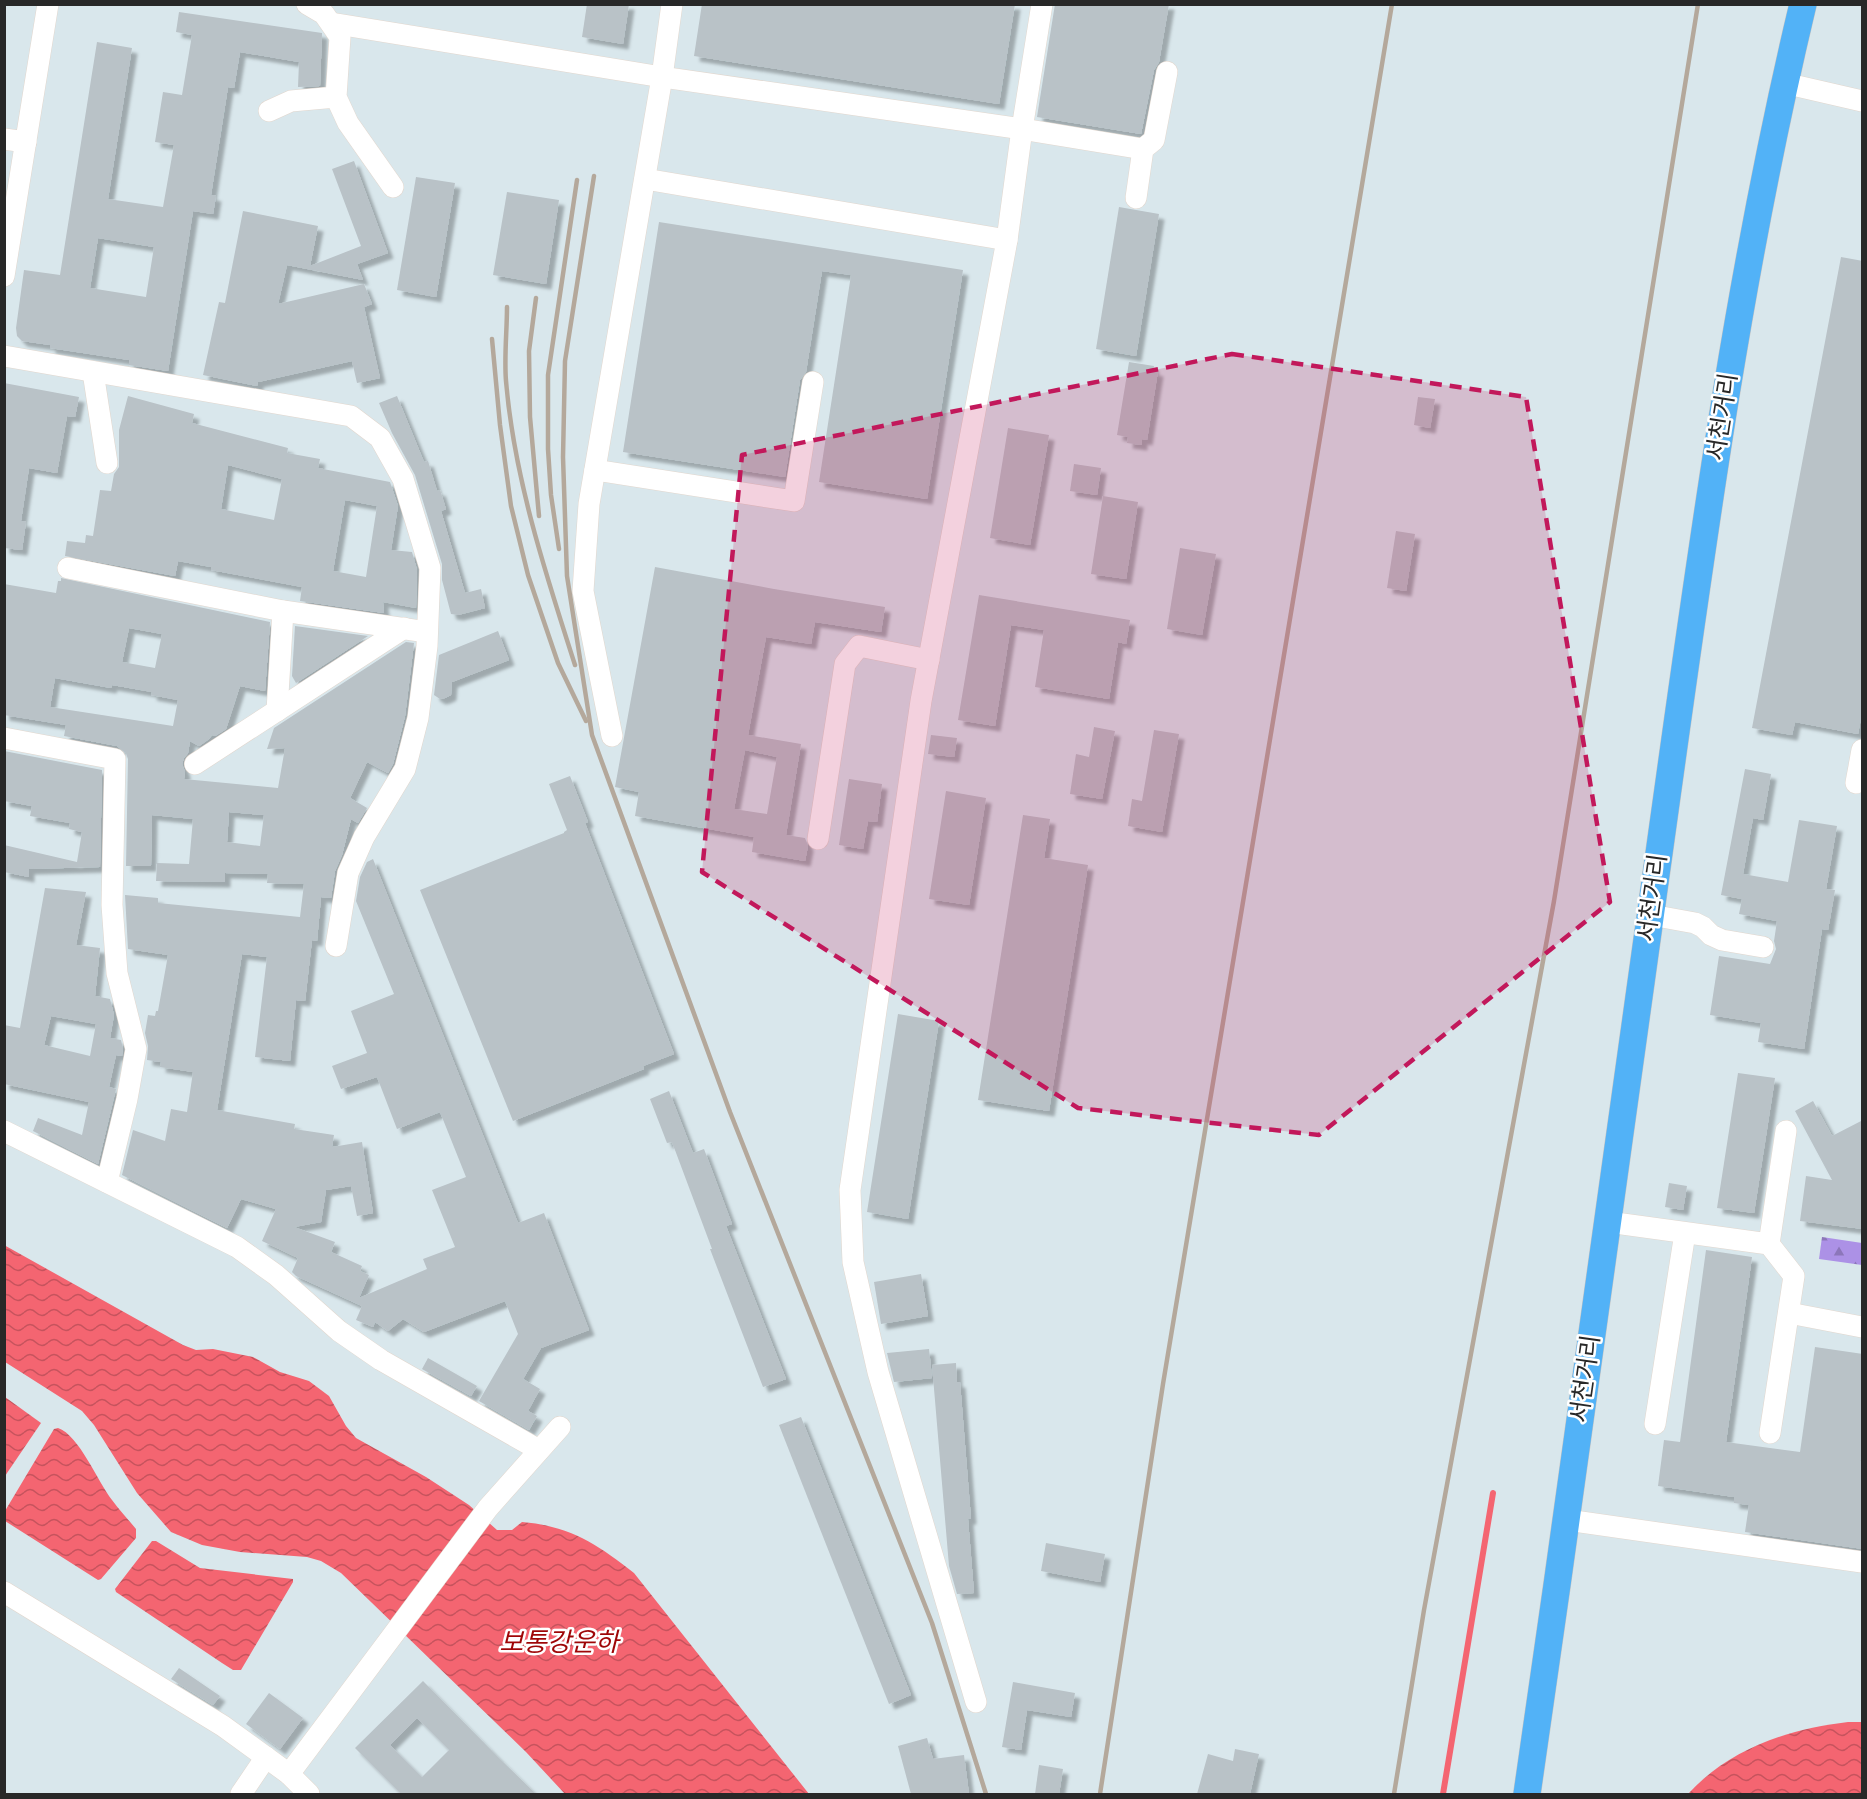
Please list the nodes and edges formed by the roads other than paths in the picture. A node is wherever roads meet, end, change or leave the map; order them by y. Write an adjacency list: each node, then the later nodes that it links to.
1 (48, 4): 15 (street)
2 (307, 4): 6 (street)
3 (672, 4): 8 (street)
4 (1042, 4): 13 (street)
5 (1803, 4): 9 (main road, 서천거리)
6 (331, 23): 8 (street); 10 (street)
7 (1167, 72): 16 (street)
8 (662, 77): 13 (street); 17 (street)
9 (1784, 83): 11 (street); 39 (main road, 서천거리)
10 (336, 97): 12 (street); 18 (street)
11 (1863, 101)
12 (269, 111)
13 (1022, 129): 16 (street); 20 (street)
14 (4, 139): 15 (street)
15 (26, 142): 21 (street)
16 (1143, 149): 19 (street)
17 (645, 179): 20 (street); 26 (street)
18 (393, 187)
19 (1136, 198)
20 (1007, 240): 31 (street)
21 (4, 276)
22 (4, 356): 23 (street)
23 (93, 372): 25 (street); 30 (street)
24 (813, 382): 26 (street)
25 (107, 463)
26 (595, 470): 33 (street)
27 (68, 568): 28 (street)
28 (284, 611): 29 (street); 32 (street)
29 (404, 628): 30 (street); 32 (street)
30 (427, 632): 40 (street)
31 (929, 660): 38 (street); 57 (street)
32 (277, 711): 36 (street)
33 (612, 736)
34 (4, 738): 44 (street)
35 (1863, 750): 37 (street)
36 (195, 764)
37 (1856, 783)
38 (818, 839)
39 (1651, 915): 41 (street); 45 (main road, 서천거리)
40 (336, 945)
41 (1762, 946)
42 (4, 1131): 44 (street)
43 (1786, 1131): 47 (street)
44 (107, 1182): 53 (street)
45 (1608, 1222): 46 (street); 54 (main road, 서천거리)
46 (1685, 1233): 47 (street); 50 (street)
47 (1769, 1244): 48 (street)
48 (1789, 1313): 49 (street); 52 (street)
49 (1863, 1326)
50 (1655, 1424)
51 (560, 1427): 53 (street)
52 (1770, 1433)
53 (539, 1450): 59 (street)
54 (1567, 1520): 55 (street); 62 (main road, 서천거리)
55 (1863, 1562)
56 (4, 1592): 58 (street)
57 (976, 1702)
58 (266, 1757): 59 (street); 60 (street)
59 (289, 1774): 61 (street)
60 (241, 1794)
61 (309, 1794)
62 (1527, 1794)

